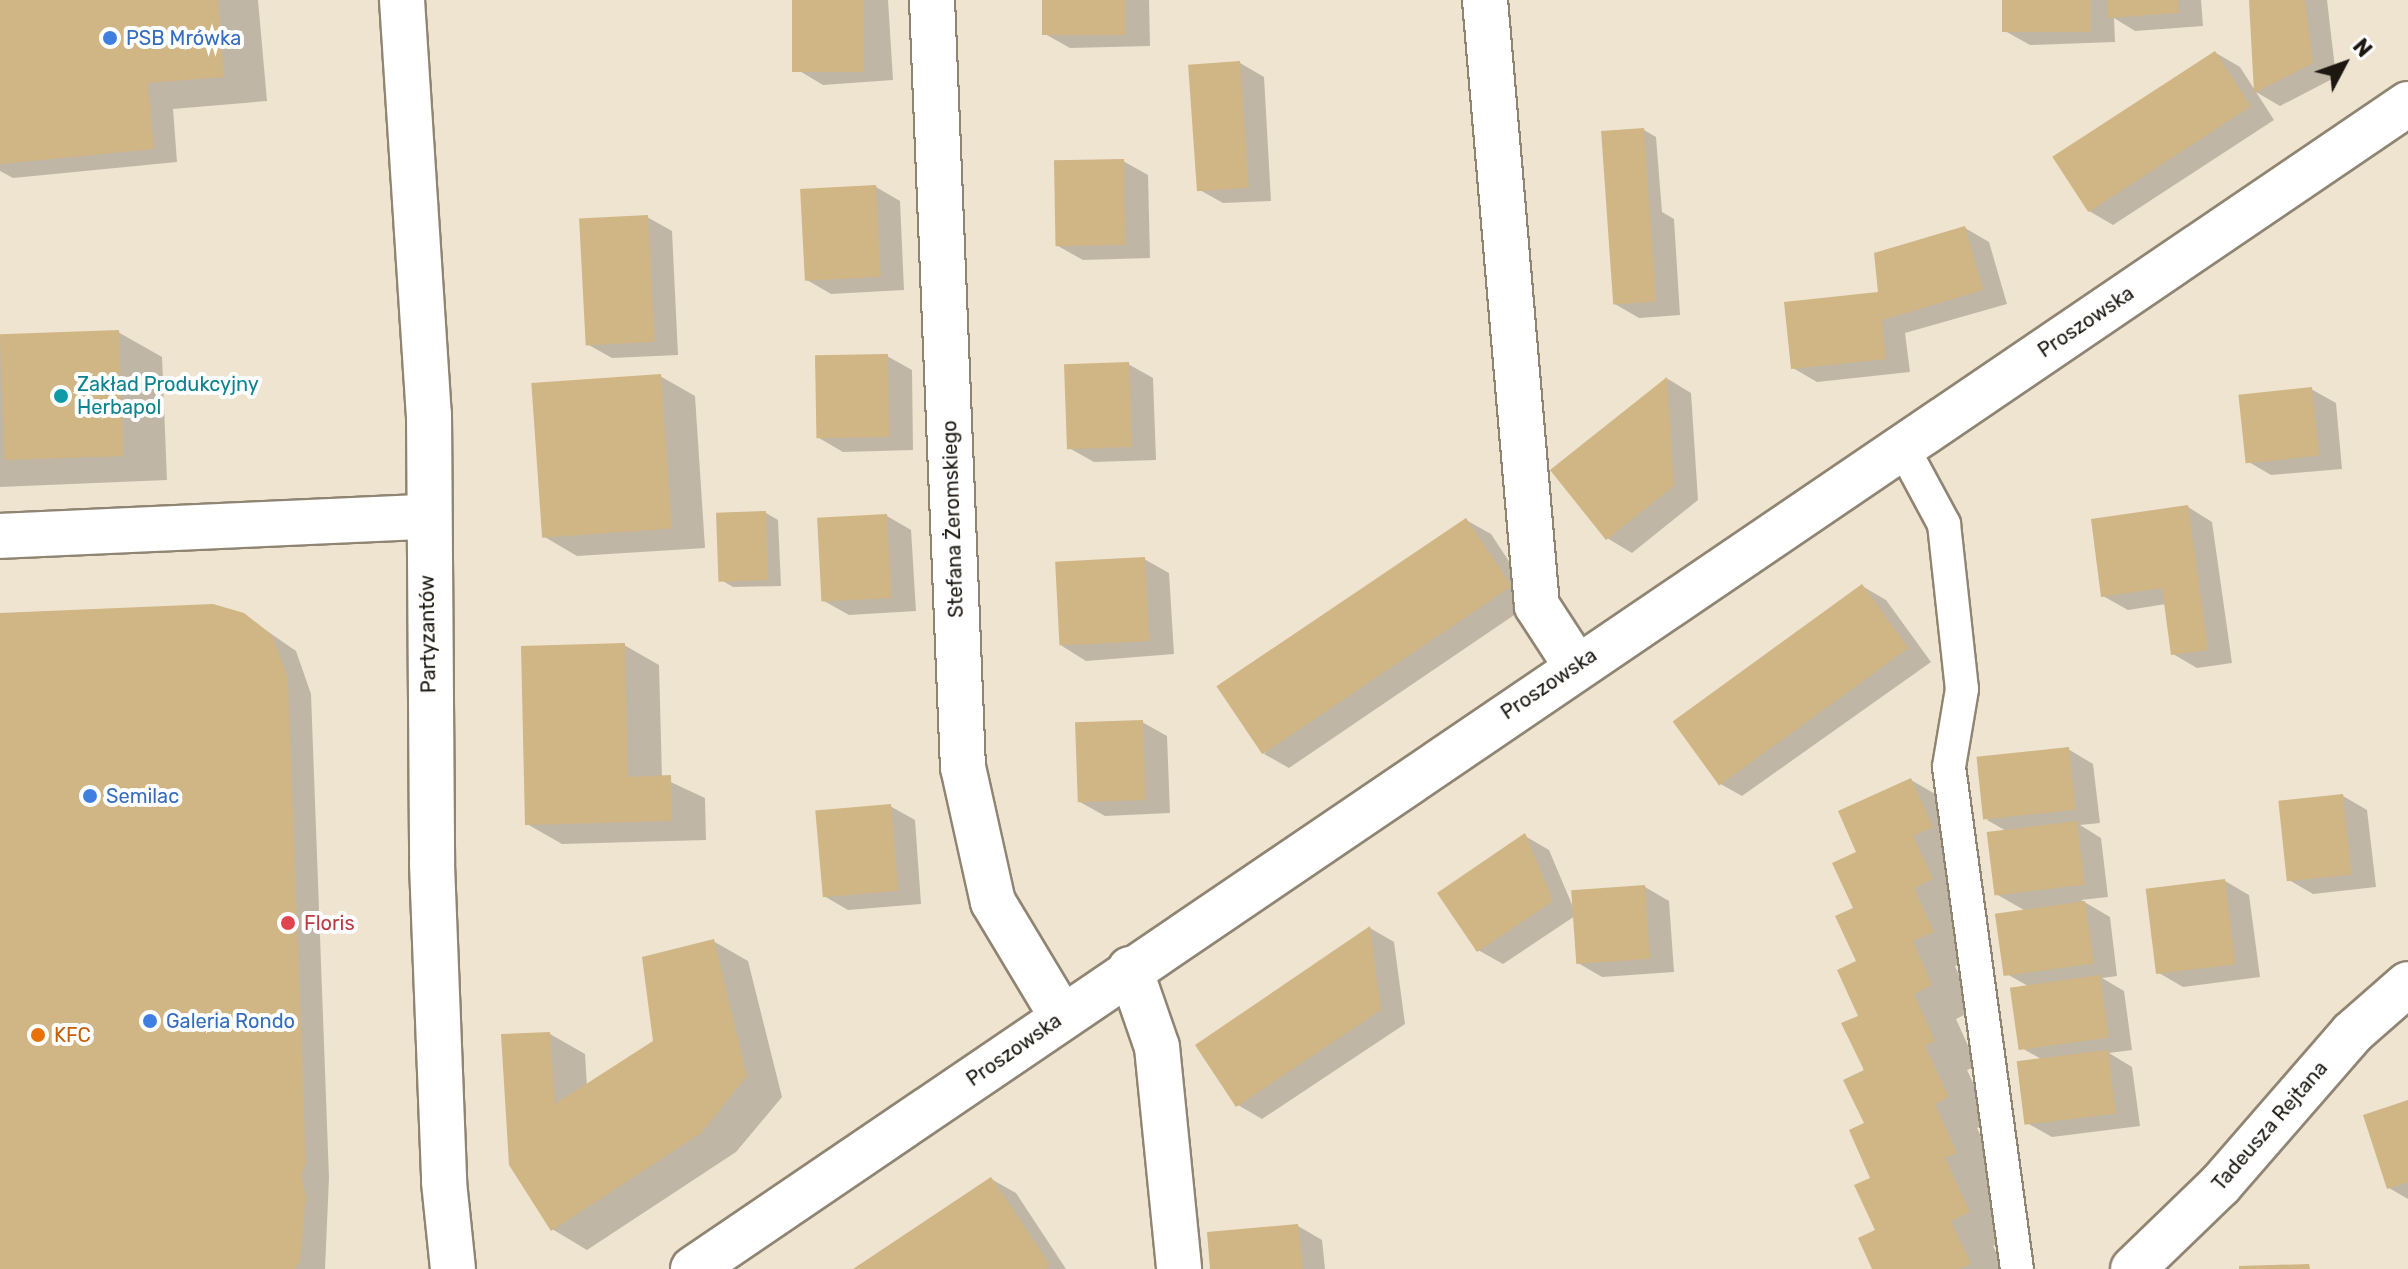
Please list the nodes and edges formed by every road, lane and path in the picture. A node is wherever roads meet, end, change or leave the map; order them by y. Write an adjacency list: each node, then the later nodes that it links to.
1 (402, 0): 6 (street, Partyzantów)
2 (932, 0): 11 (street, Stefana Żeromskiego)
3 (1485, 0): 8 (street)
4 (2408, 104): 5 (street, Proszowska)
5 (1902, 446): 8 (street, Proszowska); 15 (lane)
6 (426, 517): 7 (street); 12 (street, Partyzantów)
7 (0, 536)
8 (1576, 666): 9 (street, Proszowska)
9 (1130, 969): 11 (street, Proszowska); 14 (street)
10 (2408, 984): 16 (street, Tadeusza Rejtana)
11 (1062, 1017): 13 (street, Proszowska)
12 (453, 1269)
13 (693, 1269)
14 (1179, 1269)
15 (2017, 1269)
16 (2133, 1269)

